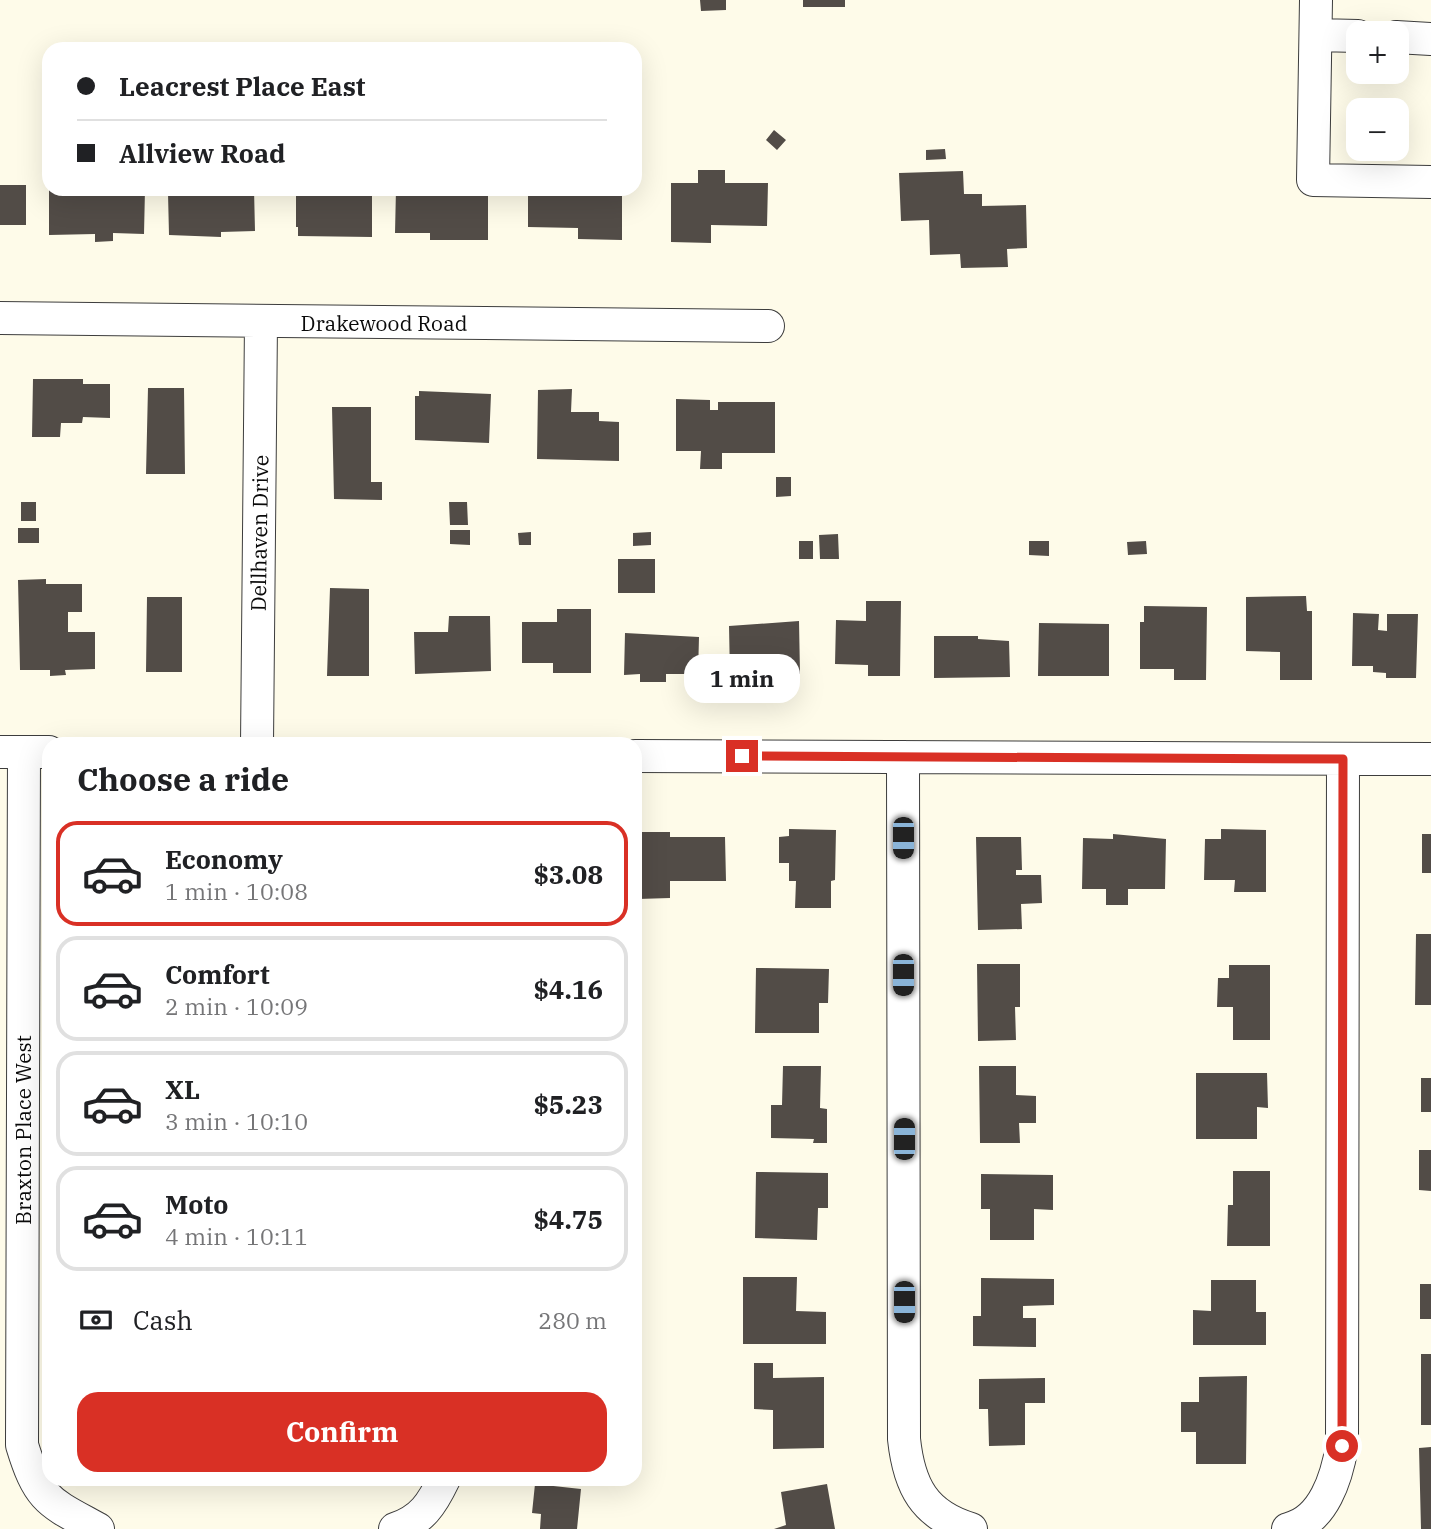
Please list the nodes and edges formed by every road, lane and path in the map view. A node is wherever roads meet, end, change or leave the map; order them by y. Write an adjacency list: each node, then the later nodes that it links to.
1 (1316, 0): 2 (street)
2 (1316, 35): 3 (street); 6 (street)
3 (1346, 36)
4 (1409, 38): 5 (street)
5 (1431, 39)
6 (1431, 183)
7 (0, 318): 8 (street, Drakewood Road)
8 (261, 323): 9 (street, Drakewood Road); 10 (street, Dellhaven Drive)
9 (768, 326)
10 (257, 737)
11 (24, 752): 17 (street, Braxton Place West)
12 (642, 756): 13 (street)
13 (903, 757): 14 (street); 19 (street)
14 (1343, 759): 15 (street); 20 (street)
15 (1431, 759)
16 (441, 1486): 18 (street)
17 (98, 1529)
18 (394, 1529)
19 (971, 1529)
20 (1288, 1529)

